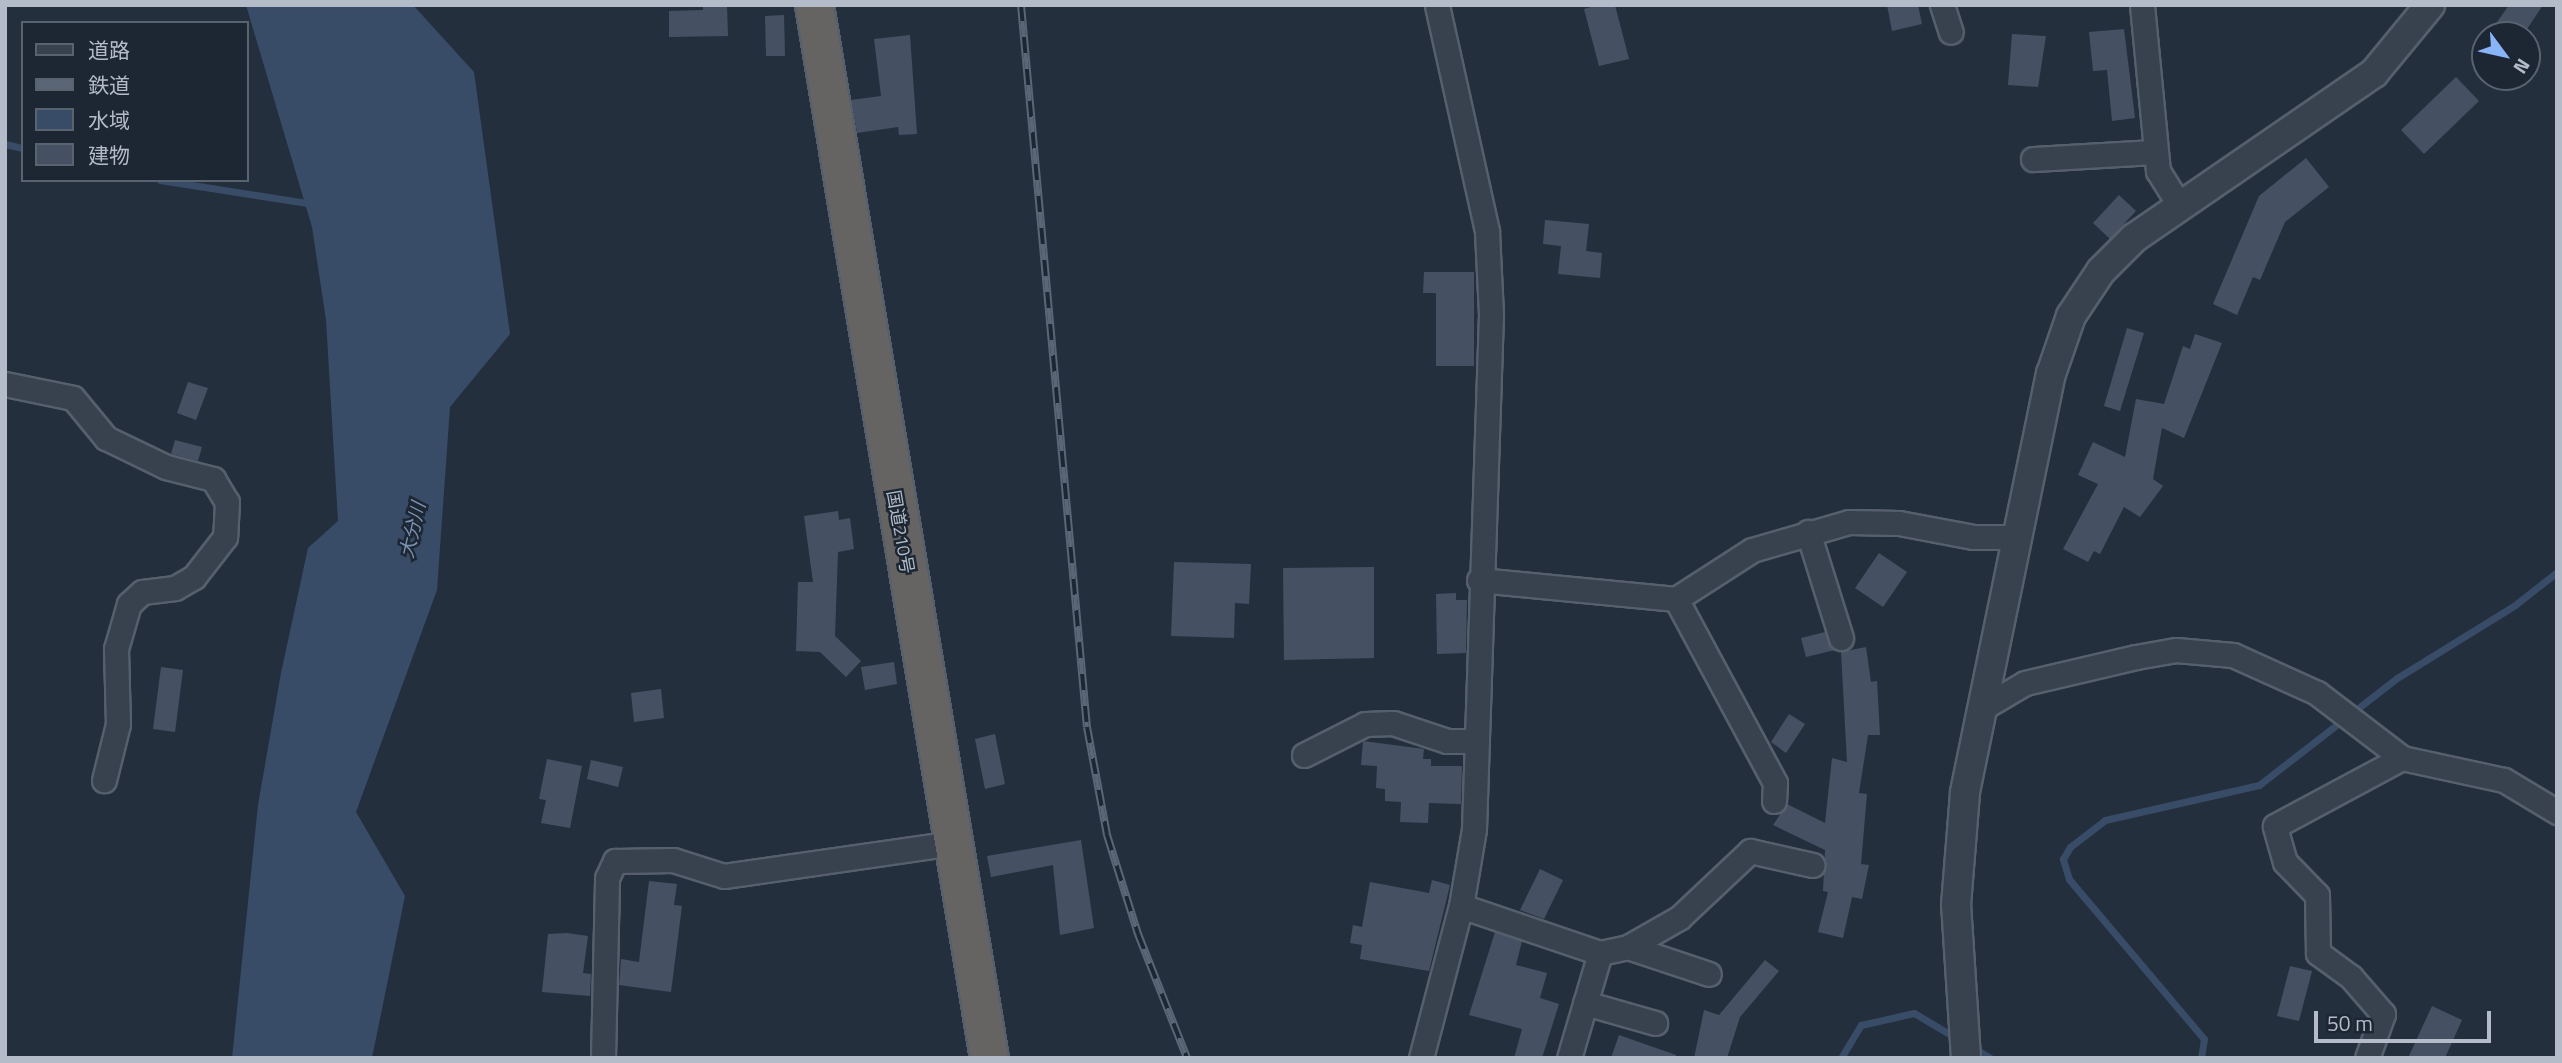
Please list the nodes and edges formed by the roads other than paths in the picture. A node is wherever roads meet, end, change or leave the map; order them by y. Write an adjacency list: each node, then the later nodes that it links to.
1 (814, 5): 23 (highway, 国道210号)
2 (1437, 5): 13 (street)
3 (1942, 5): 6 (street)
4 (2142, 5): 7 (street)
5 (2430, 5): 9 (street)
6 (1951, 32)
7 (2155, 152): 8 (street); 9 (street)
8 (2034, 159)
9 (2178, 204): 12 (street)
10 (5, 384): 20 (street)
11 (1808, 532): 12 (street); 14 (street); 15 (street)
12 (2018, 537): 16 (street)
13 (1479, 580): 14 (street); 17 (street)
14 (1676, 599): 21 (street)
15 (1841, 638)
16 (1979, 710): 19 (street); 35 (street)
17 (1477, 741): 18 (street); 25 (street)
18 (1304, 755)
19 (2402, 758): 22 (street); 36 (street)
20 (104, 780)
21 (1774, 801)
22 (2557, 811)
23 (953, 843): 31 (street); 32 (highway, 国道210号)
24 (1812, 865): 26 (street)
25 (1461, 906): 27 (street); 33 (street)
26 (1628, 947): 27 (street); 28 (street)
27 (1600, 953): 29 (street)
28 (1709, 974)
29 (1585, 1003): 30 (street); 34 (street)
30 (1655, 1023)
31 (603, 1058)
32 (989, 1058)
33 (1421, 1058)
34 (1569, 1058)
35 (1966, 1058)
36 (2367, 1058)

